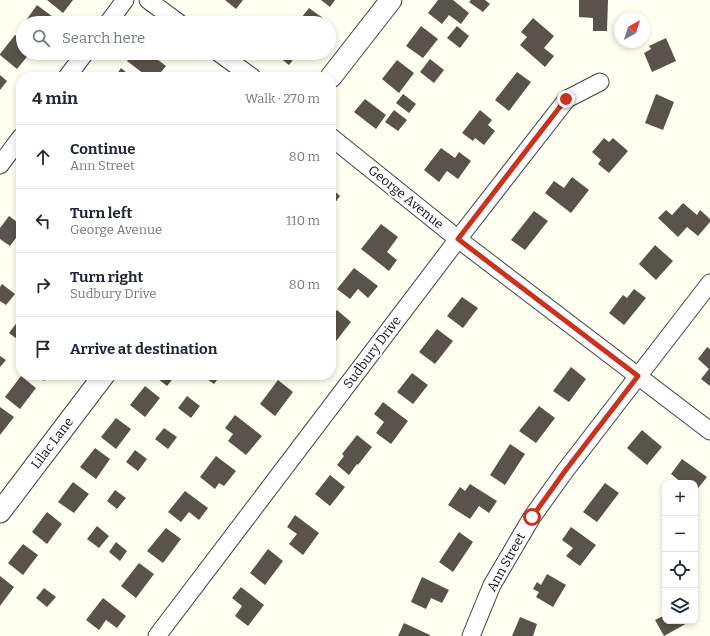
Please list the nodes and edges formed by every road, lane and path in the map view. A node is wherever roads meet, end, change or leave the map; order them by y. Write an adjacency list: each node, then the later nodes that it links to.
1 (125, 0): 4 (street)
2 (148, 0): 5 (street)
3 (391, 0): 10 (street)
4 (113, 16)
5 (170, 16)
6 (80, 60): 8 (street)
7 (229, 60): 9 (street)
8 (71, 72)
9 (245, 72)
10 (335, 72)
11 (600, 82): 15 (street, Sudbury Drive)
12 (336, 141): 15 (street, George Avenue)
13 (16, 144): 14 (street)
14 (0, 165)
15 (458, 239): 17 (street, George Avenue); 21 (street, Sudbury Drive)
16 (710, 283): 17 (street, Ann Street)
17 (638, 376): 19 (street, George Avenue); 22 (street, Ann Street)
18 (100, 380): 20 (street, Lilac Lane)
19 (710, 431)
20 (0, 512)
21 (157, 636)
22 (471, 636)

